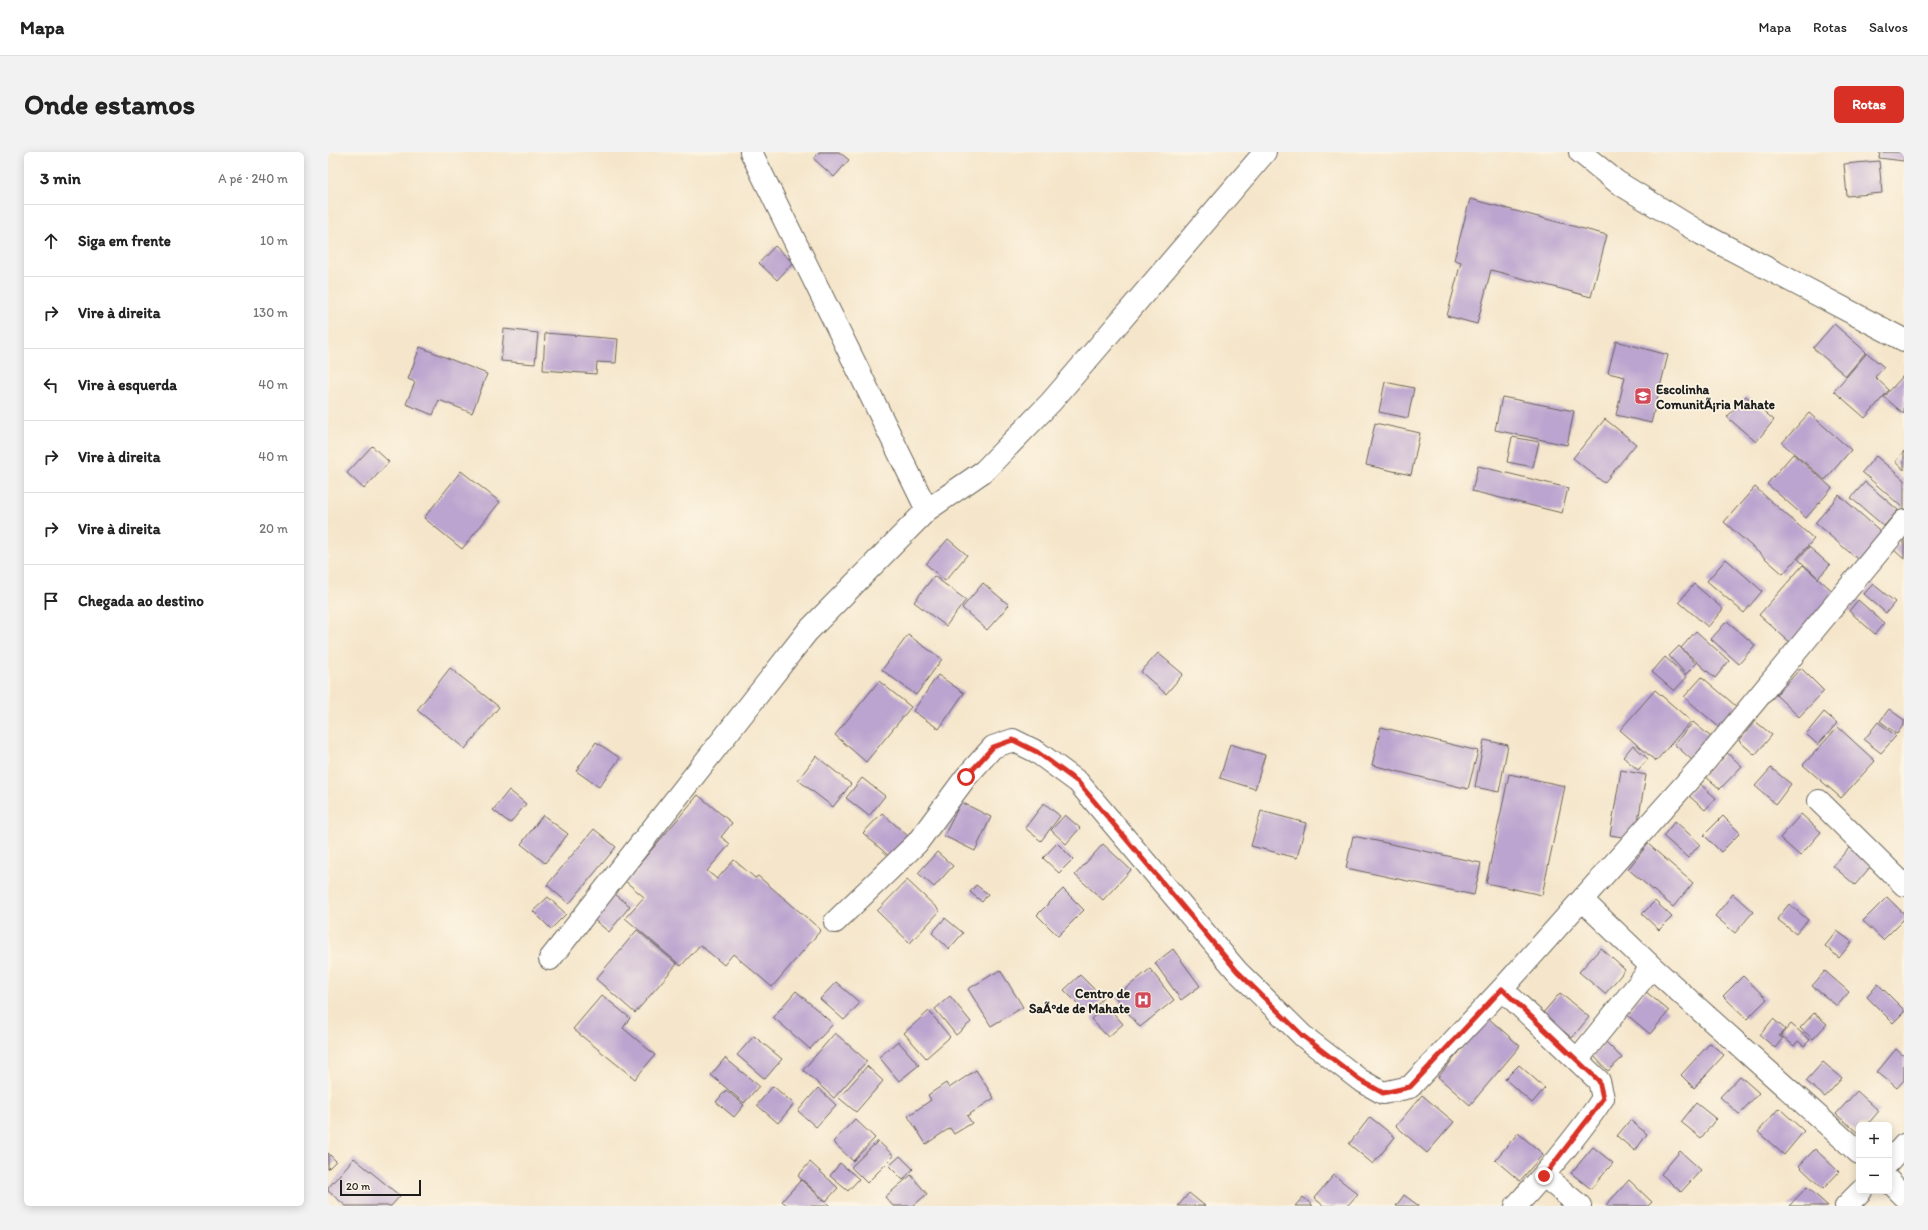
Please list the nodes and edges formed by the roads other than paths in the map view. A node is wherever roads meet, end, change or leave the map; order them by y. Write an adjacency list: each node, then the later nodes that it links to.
1 (751, 152): 5 (street)
2 (1265, 152): 5 (street)
3 (1580, 152): 4 (street)
4 (1904, 340)
5 (927, 510): 11 (street)
6 (1904, 521): 9 (street)
7 (1819, 800): 8 (street)
8 (1904, 885)
9 (1582, 900): 12 (street); 13 (street)
10 (835, 922): 13 (street)
11 (550, 960)
12 (1652, 967): 14 (street); 16 (street)
13 (1502, 989): 14 (street)
14 (1577, 1060): 18 (street)
15 (1904, 1145): 17 (street)
16 (1856, 1150)
17 (1892, 1159)
18 (1544, 1176): 22 (street); 23 (street)
19 (1892, 1184): 21 (street)
20 (1858, 1194): 24 (street)
21 (1904, 1196)
22 (1516, 1206)
23 (1580, 1206)
24 (1846, 1206)

